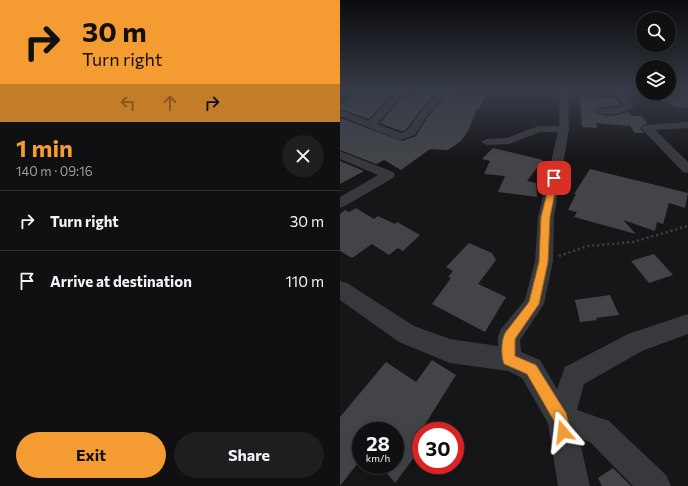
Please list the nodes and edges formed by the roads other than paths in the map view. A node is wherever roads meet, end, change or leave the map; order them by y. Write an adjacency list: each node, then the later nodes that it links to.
1 (342, 114): 5 (street)
2 (381, 114): 5 (street)
3 (424, 114): 5 (street)
4 (564, 114): 7 (street)
5 (371, 125)
6 (688, 125): 10 (street)
7 (564, 129): 8 (street); 14 (street)
8 (487, 142)
9 (340, 155): 11 (street)
10 (688, 169)
11 (340, 203)
12 (340, 288): 14 (street)
13 (688, 324): 15 (street)
14 (509, 360): 15 (street)
15 (561, 419): 16 (street); 17 (street)
16 (574, 486)
17 (655, 486)

